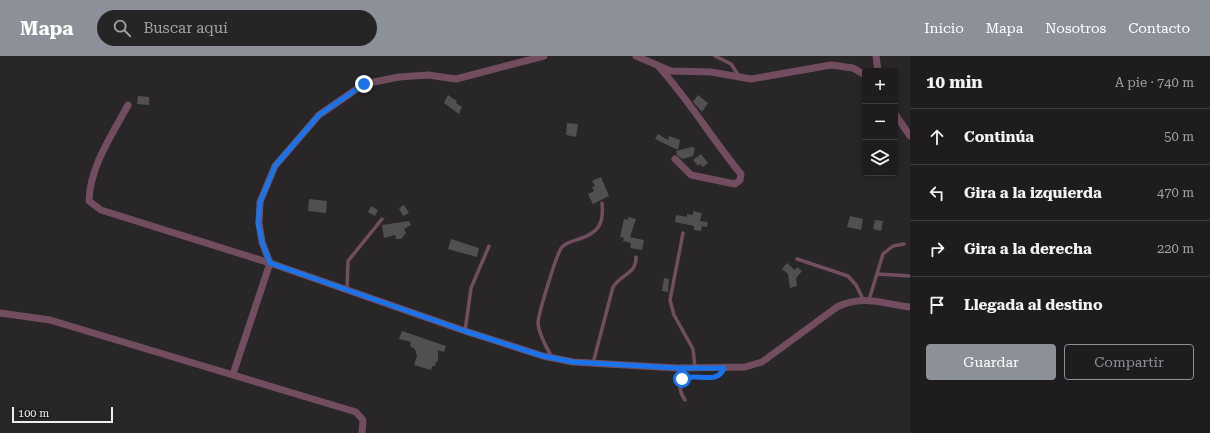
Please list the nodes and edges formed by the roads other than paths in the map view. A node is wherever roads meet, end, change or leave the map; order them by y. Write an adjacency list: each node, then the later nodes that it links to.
1 (544, 56): 20 (street)
2 (636, 56): 5 (street)
3 (715, 56): 8 (lane)
4 (876, 56): 6 (street)
5 (657, 65): 8 (street); 12 (street)
6 (878, 68)
7 (862, 73): 8 (street)
8 (740, 77)
9 (128, 105): 20 (street)
10 (898, 118): 11 (street)
11 (910, 136)
12 (675, 158)
13 (602, 203): 28 (lane)
14 (382, 219): 23 (lane)
15 (683, 233): 30 (lane)
16 (904, 244): 21 (lane)
17 (488, 246): 27 (lane)
18 (636, 257): 29 (lane)
19 (797, 259): 24 (lane)
20 (270, 263): 23 (street); 32 (street)
21 (878, 274): 22 (lane); 24 (lane)
22 (910, 276)
23 (347, 290): 27 (street)
24 (866, 300): 25 (street); 31 (street)
25 (910, 307)
26 (0, 313): 32 (street)
27 (465, 331): 28 (street)
28 (553, 358): 29 (street)
29 (593, 363): 30 (street)
30 (694, 367): 31 (street)
31 (724, 368): 33 (lane)
32 (233, 374): 34 (street)
33 (685, 400)
34 (362, 433)

